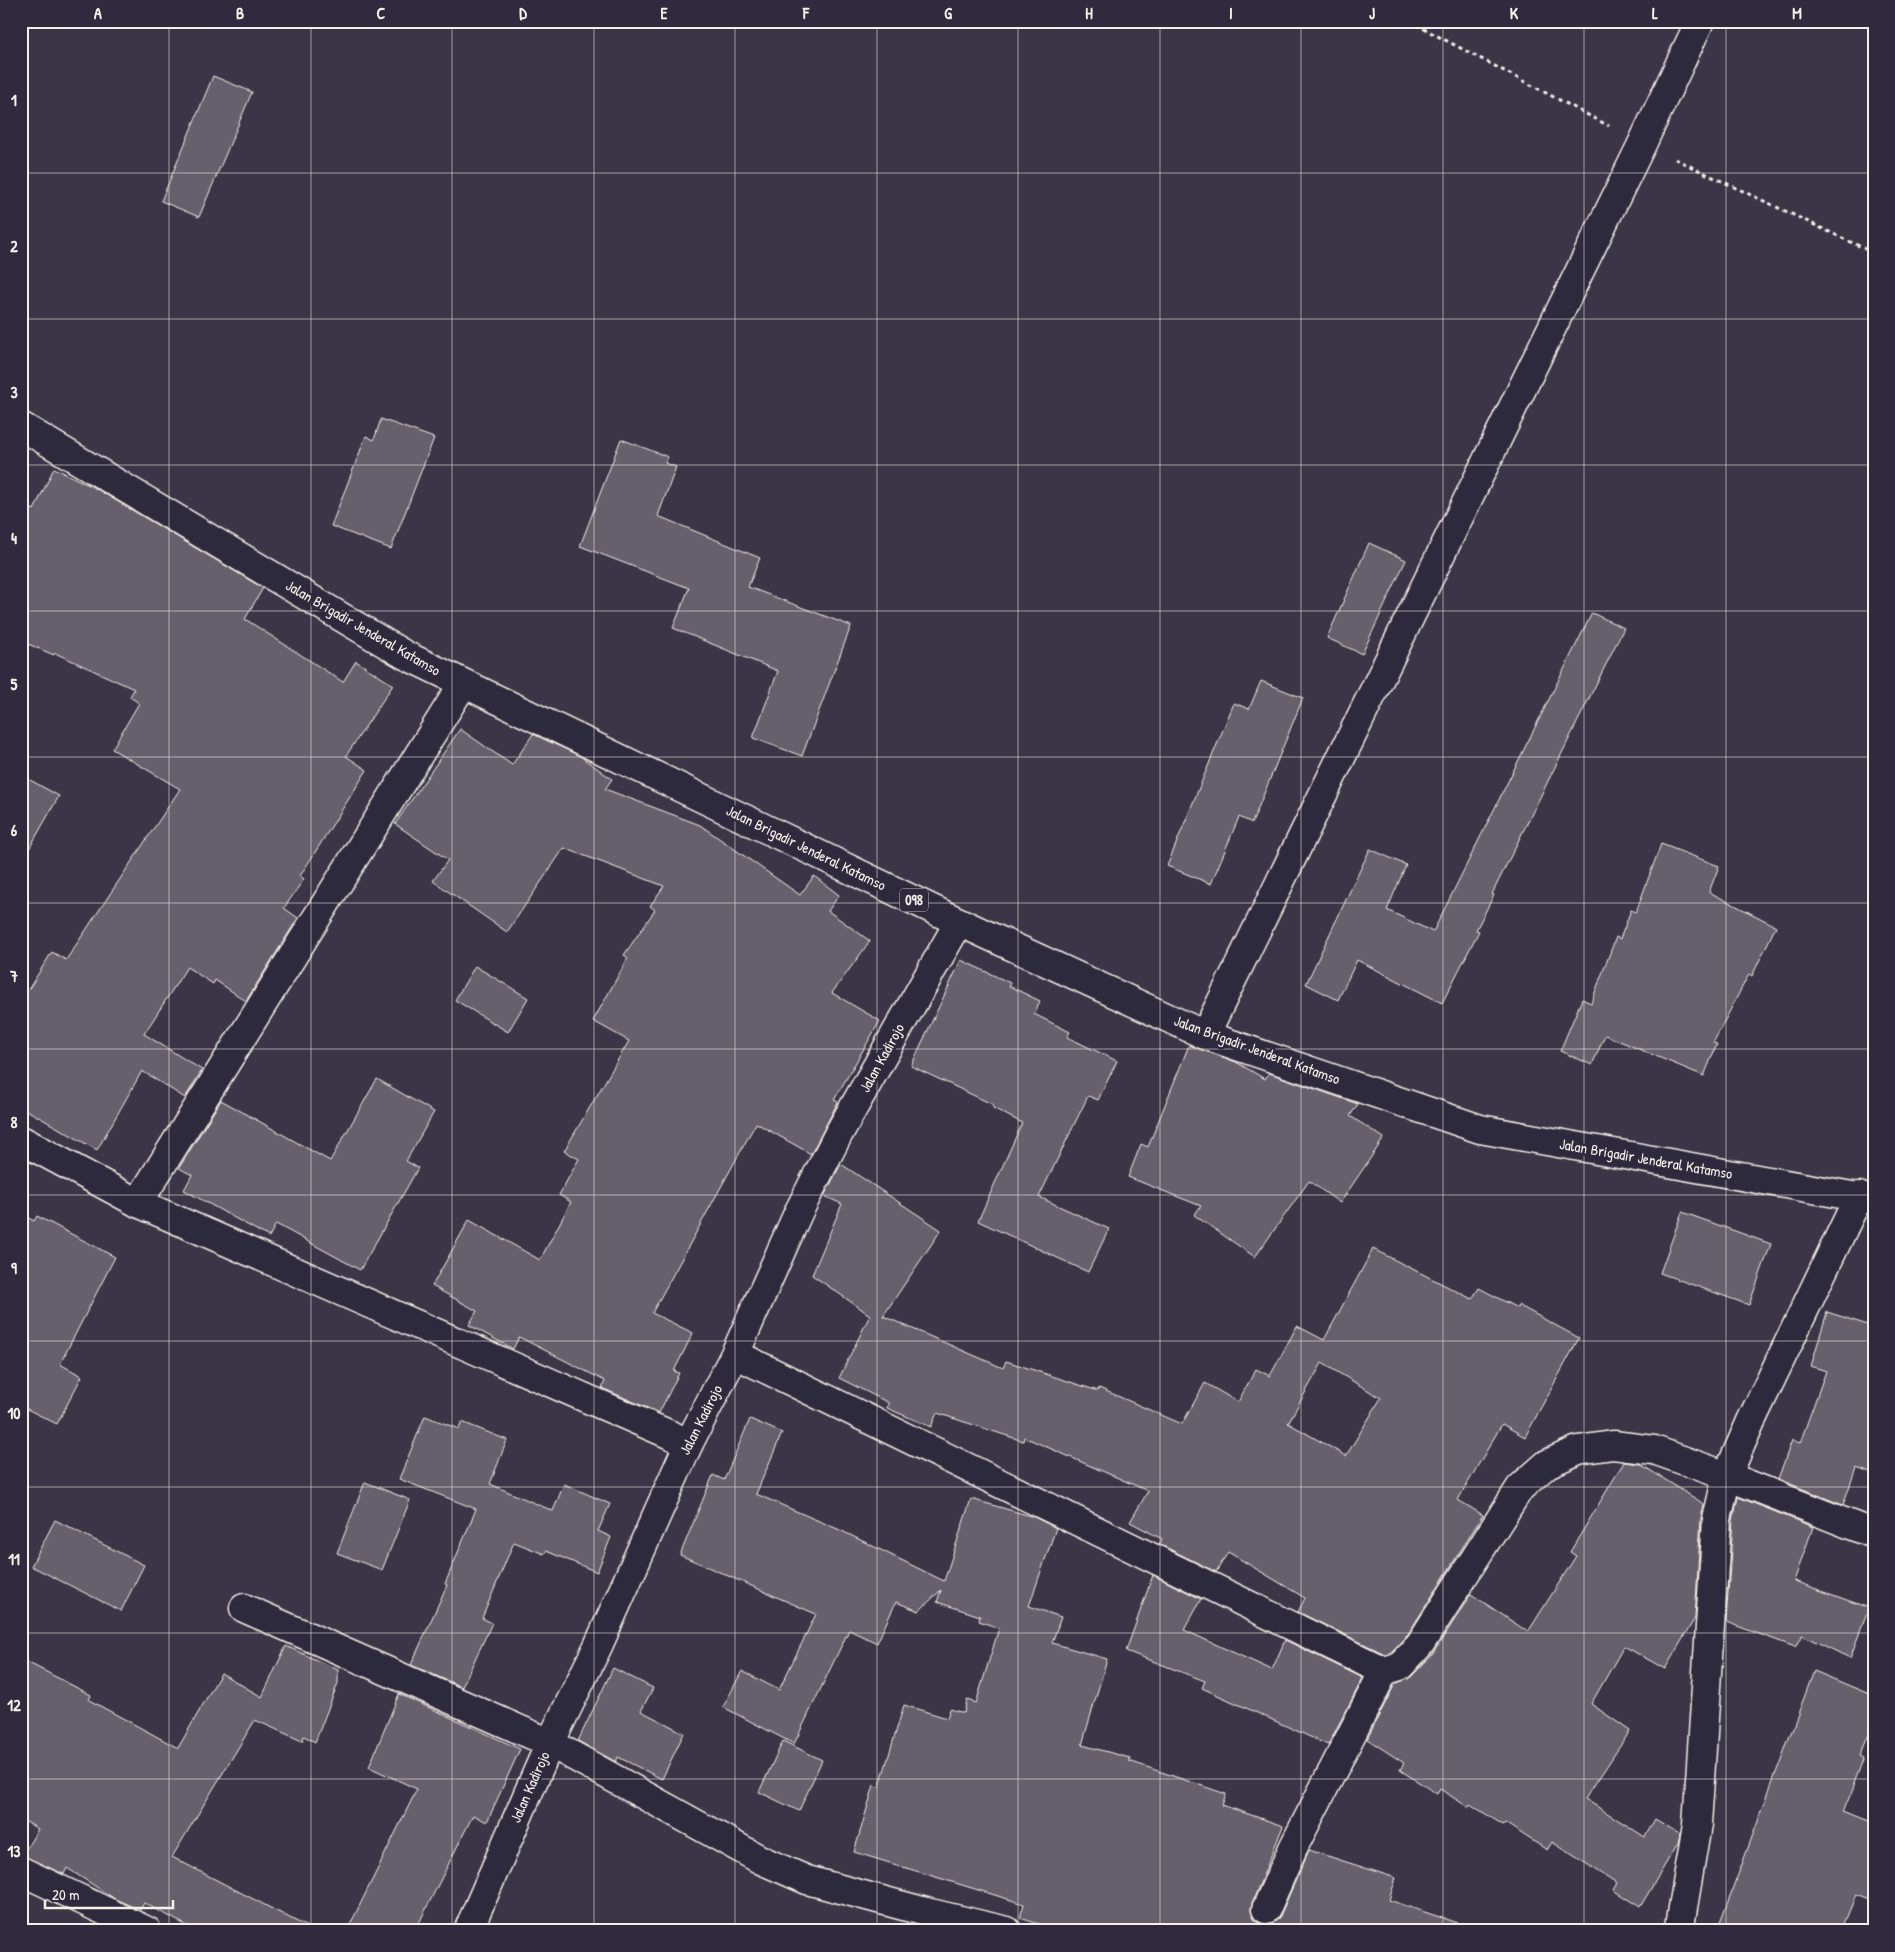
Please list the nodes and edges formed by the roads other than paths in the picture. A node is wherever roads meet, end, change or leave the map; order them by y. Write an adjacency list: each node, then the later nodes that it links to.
1 (1700, 21): 5 (street)
2 (21, 426): 3 (street, Jalan Brigadir Jenderal Katamso / 098)
3 (463, 684): 4 (street, Jalan Brigadir Jenderal Katamso / 098); 8 (street)
4 (958, 922): 5 (street, Jalan Brigadir Jenderal Katamso / 098); 9 (street, Jalan Kadirojo)
5 (1205, 1035): 7 (street, Jalan Brigadir Jenderal Katamso / 098)
6 (21, 1140): 8 (street)
7 (1866, 1198): 11 (street)
8 (138, 1203): 10 (street)
9 (735, 1354): 10 (street, Jalan Kadirojo); 14 (street)
10 (689, 1442): 15 (street, Jalan Kadirojo)
11 (1728, 1476): 12 (street); 14 (street); 21 (street)
12 (1874, 1534)
13 (244, 1608): 15 (street)
14 (1384, 1671): 17 (street)
15 (550, 1743): 19 (street, Jalan Kadirojo); 20 (street)
16 (21, 1871): 18 (street)
17 (1266, 1908)
18 (147, 1931)
19 (468, 1931)
20 (1007, 1931)
21 (1679, 1931)

